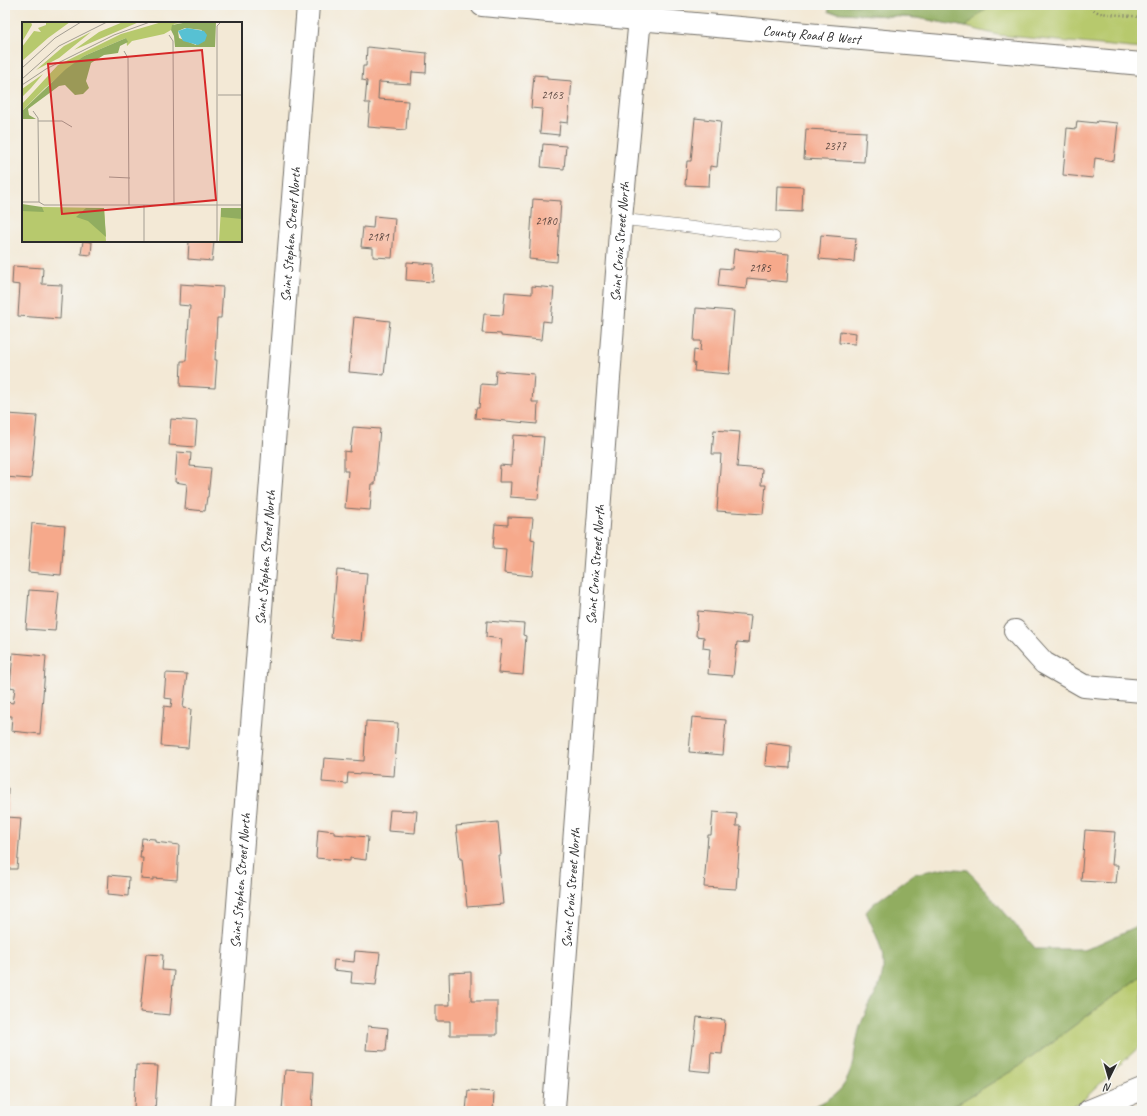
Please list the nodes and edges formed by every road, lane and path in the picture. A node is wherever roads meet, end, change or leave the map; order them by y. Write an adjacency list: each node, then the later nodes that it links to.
1 (308, 5): 13 (main road, Saint Stephen Street North)
2 (482, 5): 4 (main road, County Road B West)
3 (1087, 5): 5 (path)
4 (531, 7): 6 (main road, County Road B West)
5 (1142, 17)
6 (640, 18): 7 (main road, County Road B West); 8 (main road, Saint Croix Street North)
7 (1142, 64)
8 (621, 219): 9 (lane); 14 (main road, Saint Croix Street North)
9 (774, 237)
10 (1015, 631): 11 (main road)
11 (1142, 691)
12 (1142, 1089): 15 (main road)
13 (222, 1111)
14 (556, 1111)
15 (1090, 1111)

